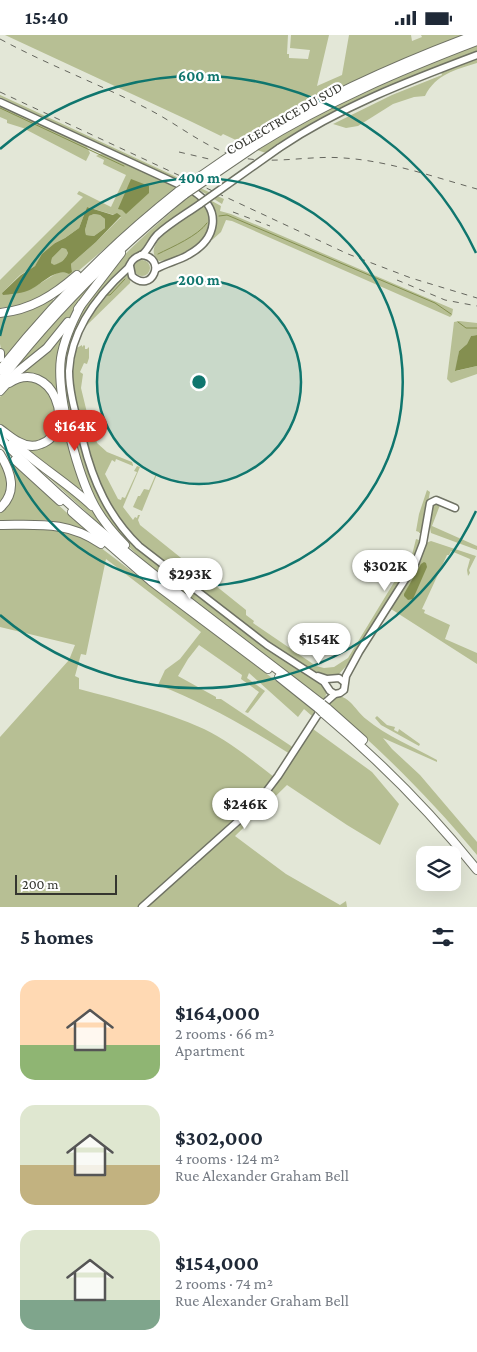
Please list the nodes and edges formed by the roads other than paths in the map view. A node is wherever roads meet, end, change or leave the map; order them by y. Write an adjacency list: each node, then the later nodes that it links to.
1 (475, 35): 5 (highway, COLLECTRICE DU SUD)
2 (477, 41): 5 (highway, COLLECTRICE DU SUD)
3 (477, 55): 8 (main road, bridge)
4 (0, 102): 12 (main road)
5 (253, 143): 6 (highway, COLLECTRICE DU SUD, bridge)
6 (182, 193): 7 (highway, COLLECTRICE DU SUD); 9 (highway, COLLECTRICE DU SUD)
7 (137, 234): 15 (highway); 20 (highway, COLLECTRICE DU SUD)
8 (150, 244): 10 (main road); 11 (main road)
9 (106, 253): 16 (highway); 19 (highway, COLLECTRICE DU SUD)
10 (141, 255): 11 (main road); 14 (main road)
11 (152, 259): 12 (main road); 13 (main road)
12 (170, 262): 13 (main road)
13 (156, 269): 14 (main road)
14 (130, 270): 33 (main road)
15 (81, 305): 21 (highway); 28 (highway)
16 (0, 313)
17 (0, 353): 18 (highway)
18 (0, 357)
19 (0, 370)
20 (0, 381)
21 (0, 391): 22 (highway)
22 (0, 429): 28 (highway)
23 (0, 437): 31 (highway)
24 (0, 445): 30 (highway)
25 (0, 454): 26 (highway)
26 (0, 508)
27 (455, 508): 32 (main road)
28 (99, 512): 31 (highway)
29 (3, 526): 30 (highway)
30 (130, 564): 37 (highway)
31 (149, 570): 37 (highway)
32 (359, 652): 34 (main road); 35 (main road)
33 (304, 669): 34 (main road); 36 (main road)
34 (335, 678): 35 (main road); 36 (main road)
35 (344, 682): 36 (main road)
36 (331, 690): 37 (main road)
37 (323, 707): 38 (highway); 39 (highway); 40 (main road)
38 (477, 862)
39 (477, 870)
40 (142, 907)

